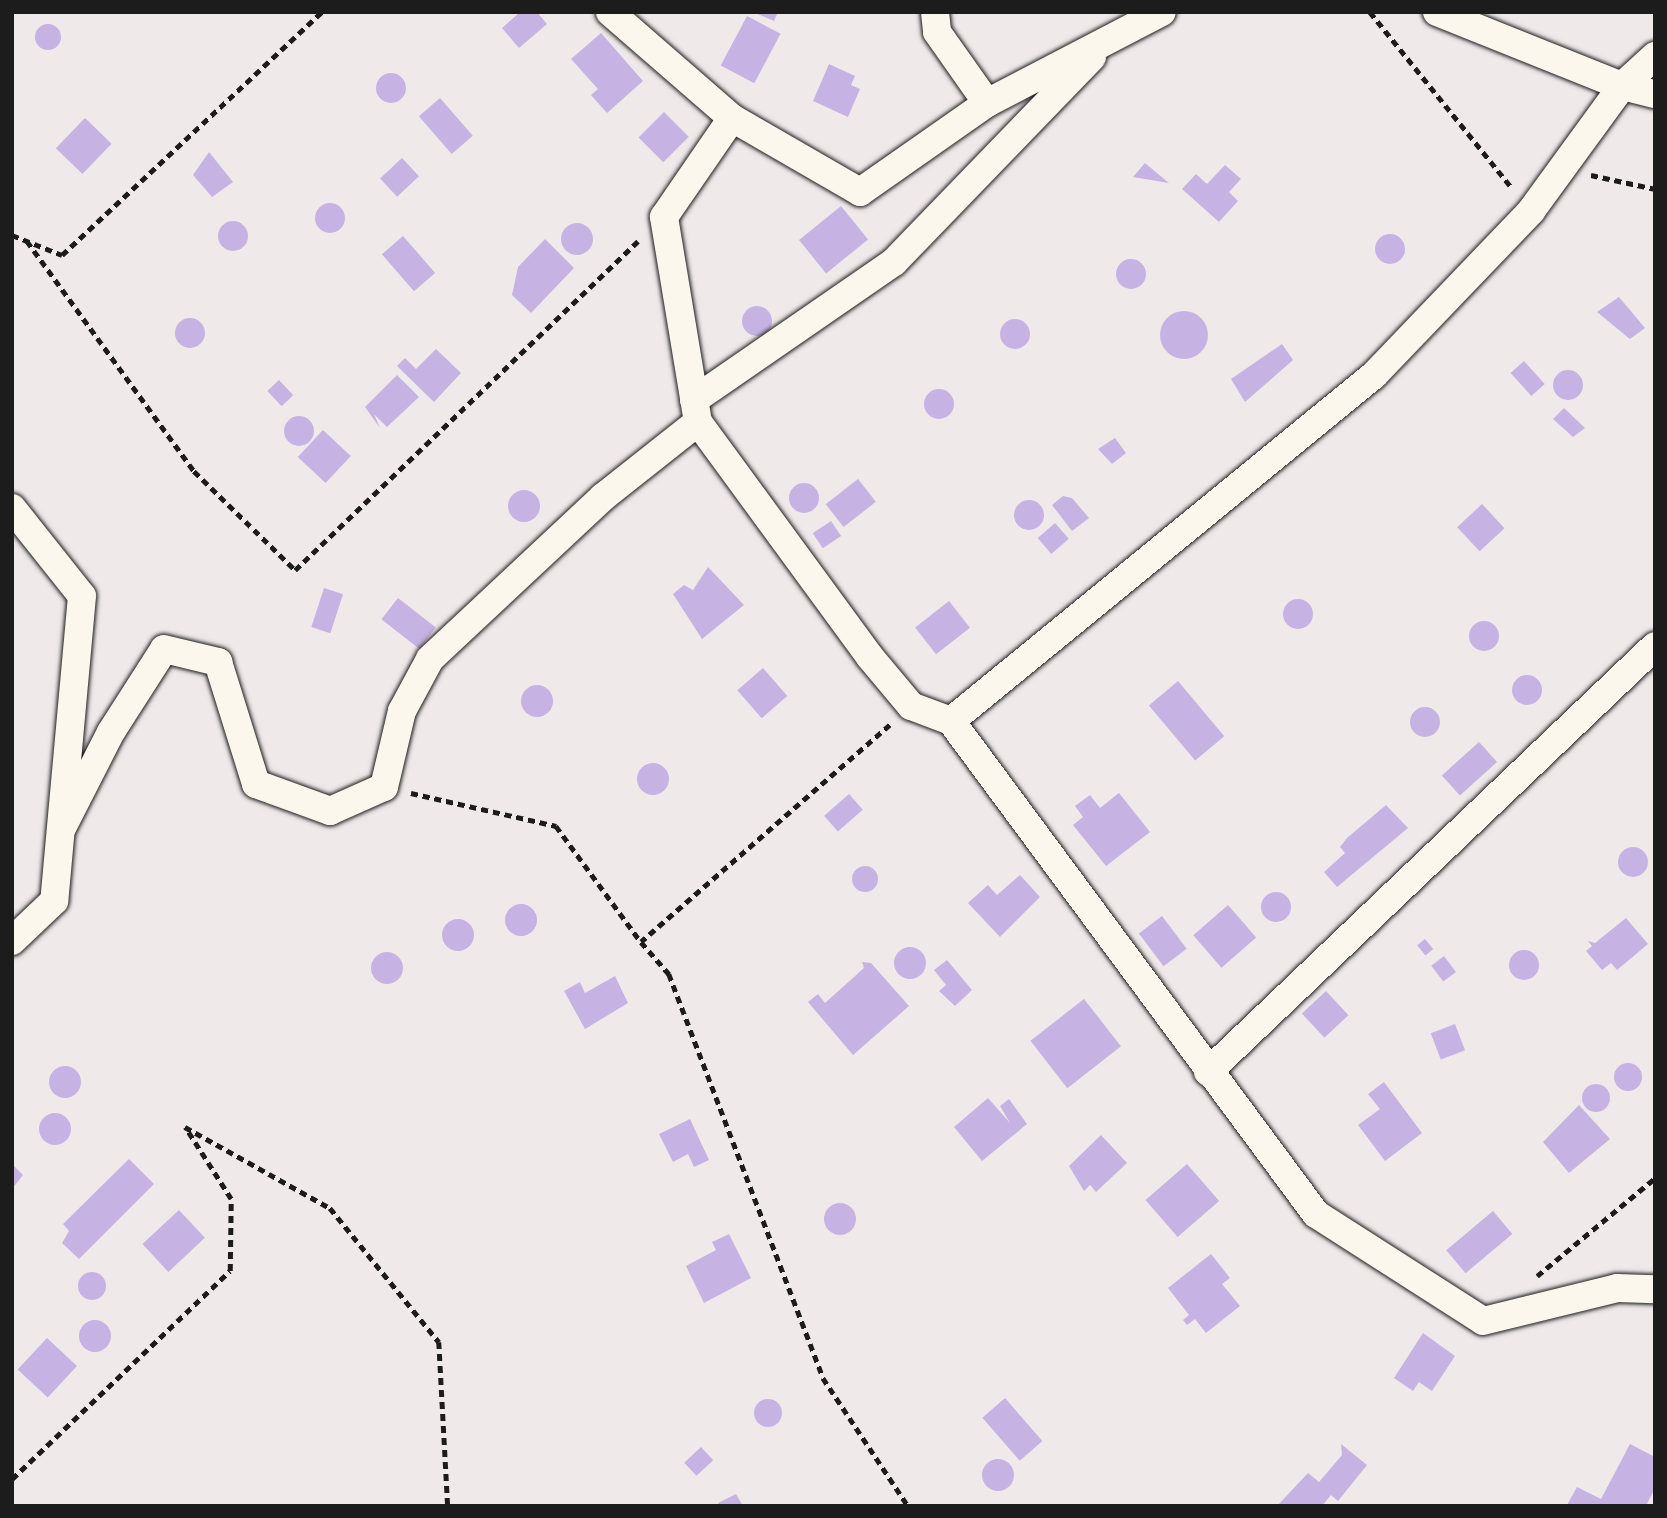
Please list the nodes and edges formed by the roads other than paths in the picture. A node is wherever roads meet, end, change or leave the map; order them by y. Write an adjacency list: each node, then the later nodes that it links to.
1 (610, 12): 10 (street)
2 (935, 12): 9 (street)
3 (1162, 12): 5 (street)
4 (1437, 12): 7 (street)
5 (1108, 40): 9 (street); 11 (street)
6 (1655, 56): 7 (street)
7 (1622, 86): 8 (street); 14 (street)
8 (1655, 94)
9 (987, 103): 10 (street)
10 (732, 118): 11 (street)
11 (696, 411): 14 (street); 15 (street)
12 (12, 508): 15 (street)
13 (1655, 646): 17 (street)
14 (951, 720): 17 (street)
15 (61, 830): 16 (street)
16 (12, 941)
17 (1208, 1072): 18 (street)
18 (1655, 1289)

